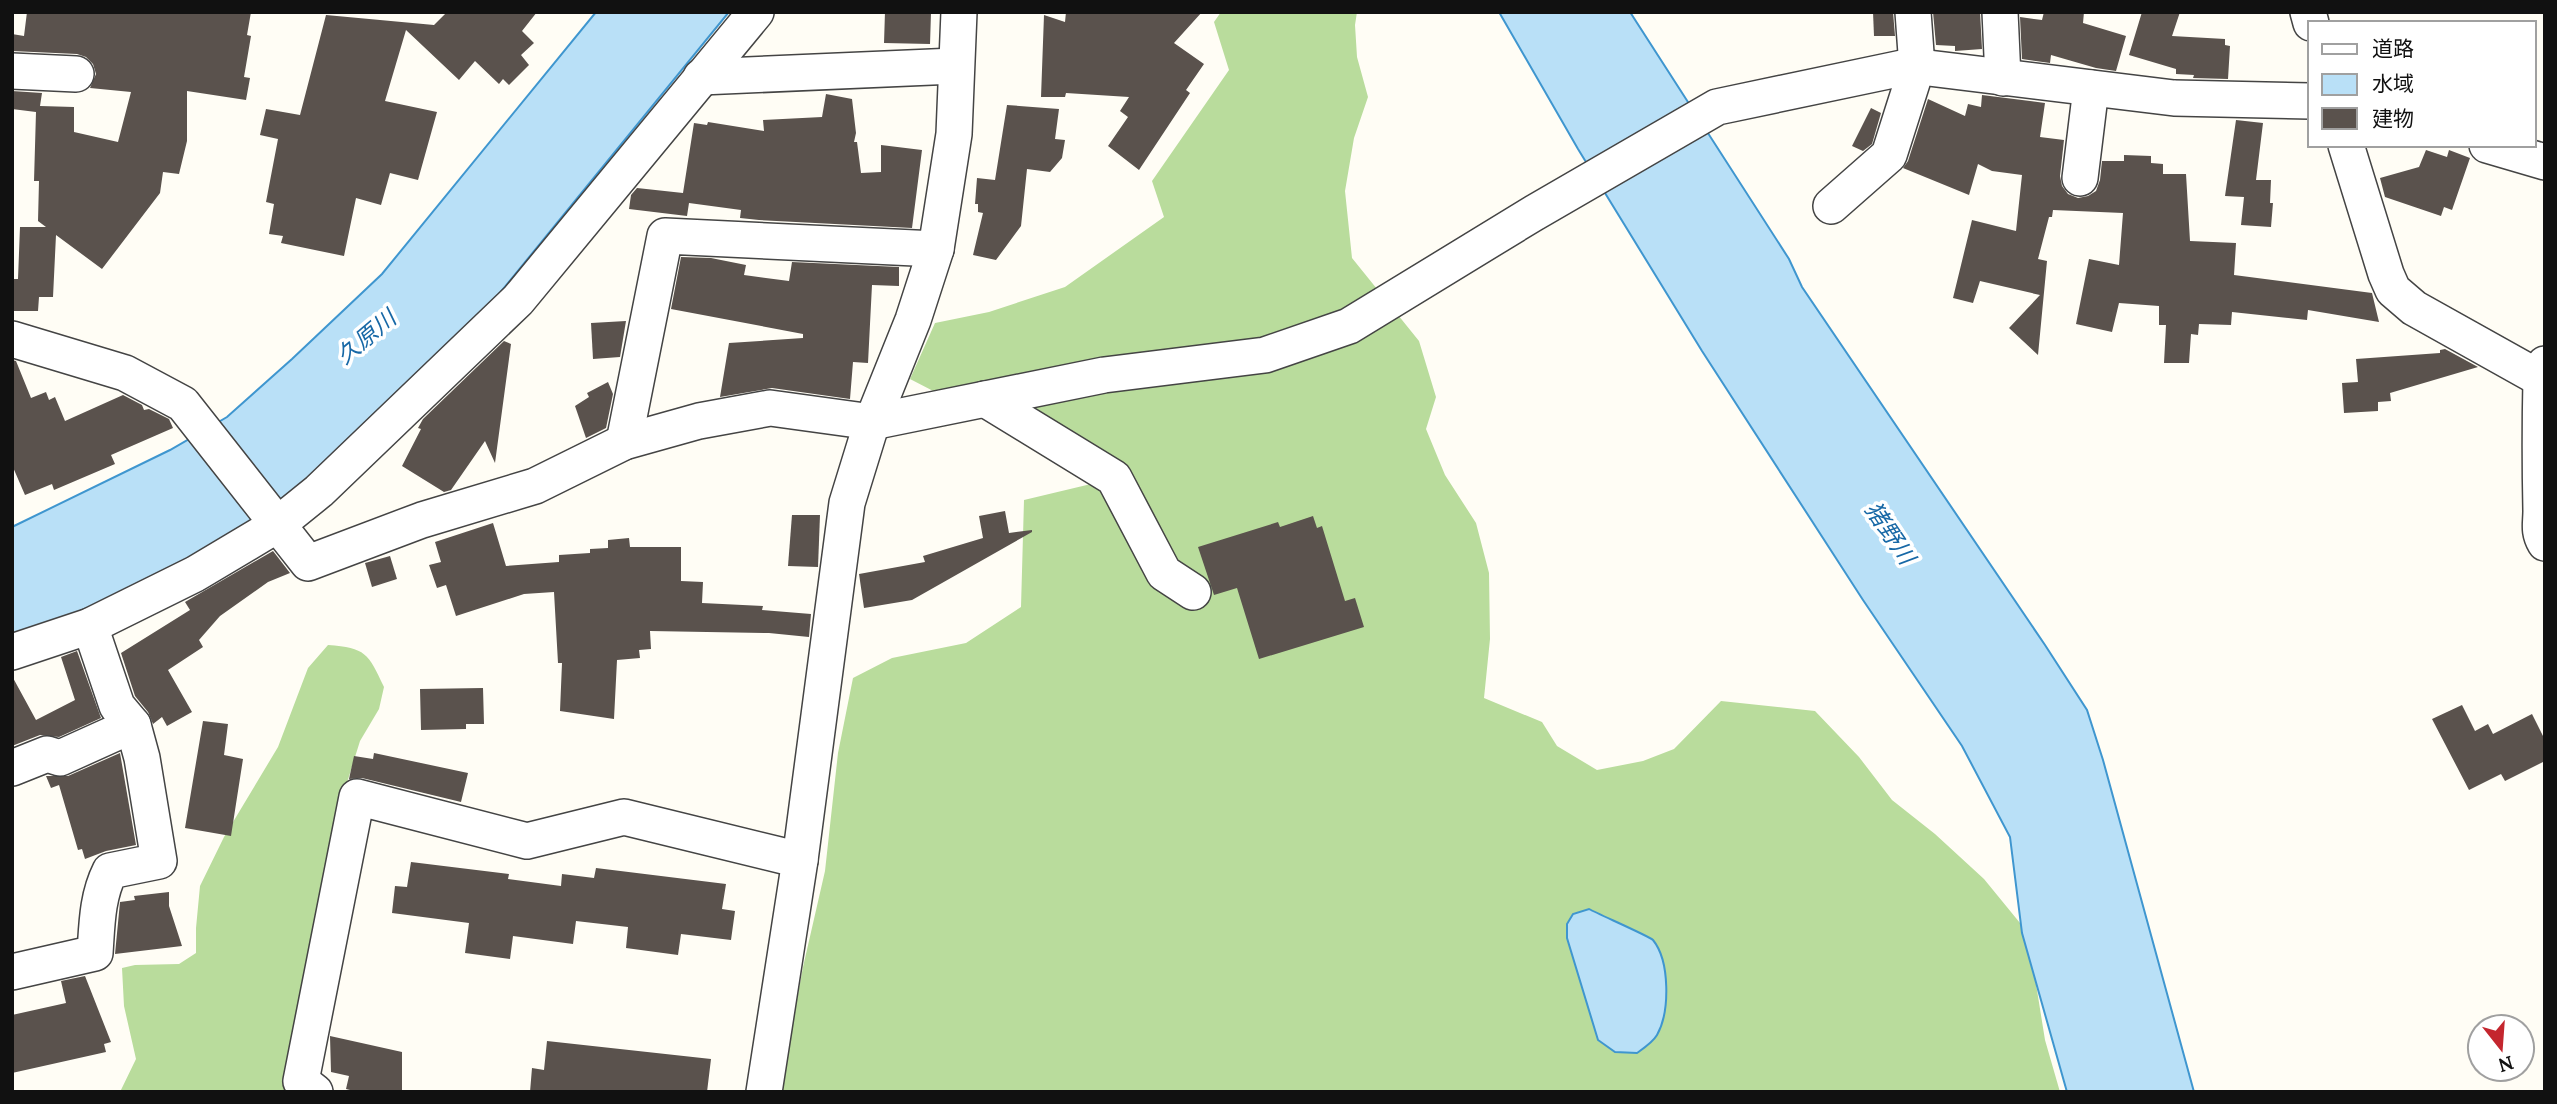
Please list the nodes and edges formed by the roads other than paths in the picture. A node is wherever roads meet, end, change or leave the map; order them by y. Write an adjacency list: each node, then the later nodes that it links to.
1 (756, 12): 9 (street)
2 (959, 12): 5 (street)
3 (1913, 12): 6 (street)
4 (2000, 12): 10 (street)
5 (955, 66): 9 (street); 18 (street)
6 (1917, 67): 10 (street); 17 (street); 21 (street)
7 (12, 71): 8 (street)
8 (76, 74)
9 (701, 77): 25 (street)
10 (2003, 78): 11 (street)
11 (2091, 88): 12 (street); 16 (street)
12 (2308, 101)
13 (2347, 147): 20 (street)
14 (2494, 147): 15 (street)
15 (2545, 162)
16 (2080, 178)
17 (1831, 206)
18 (936, 249): 22 (street); 23 (street)
19 (12, 339): 25 (street)
20 (2543, 372): 24 (street)
21 (985, 399): 22 (street); 26 (street)
22 (872, 422): 23 (street); 31 (street)
23 (624, 442): 25 (street)
24 (2543, 523)
25 (277, 525): 27 (street)
26 (1193, 592)
27 (90, 626): 28 (street); 29 (street)
28 (12, 652)
29 (132, 725): 30 (street); 32 (street)
30 (12, 768)
31 (800, 860): 33 (street); 34 (street)
32 (12, 972)
33 (315, 1092)
34 (764, 1092)

